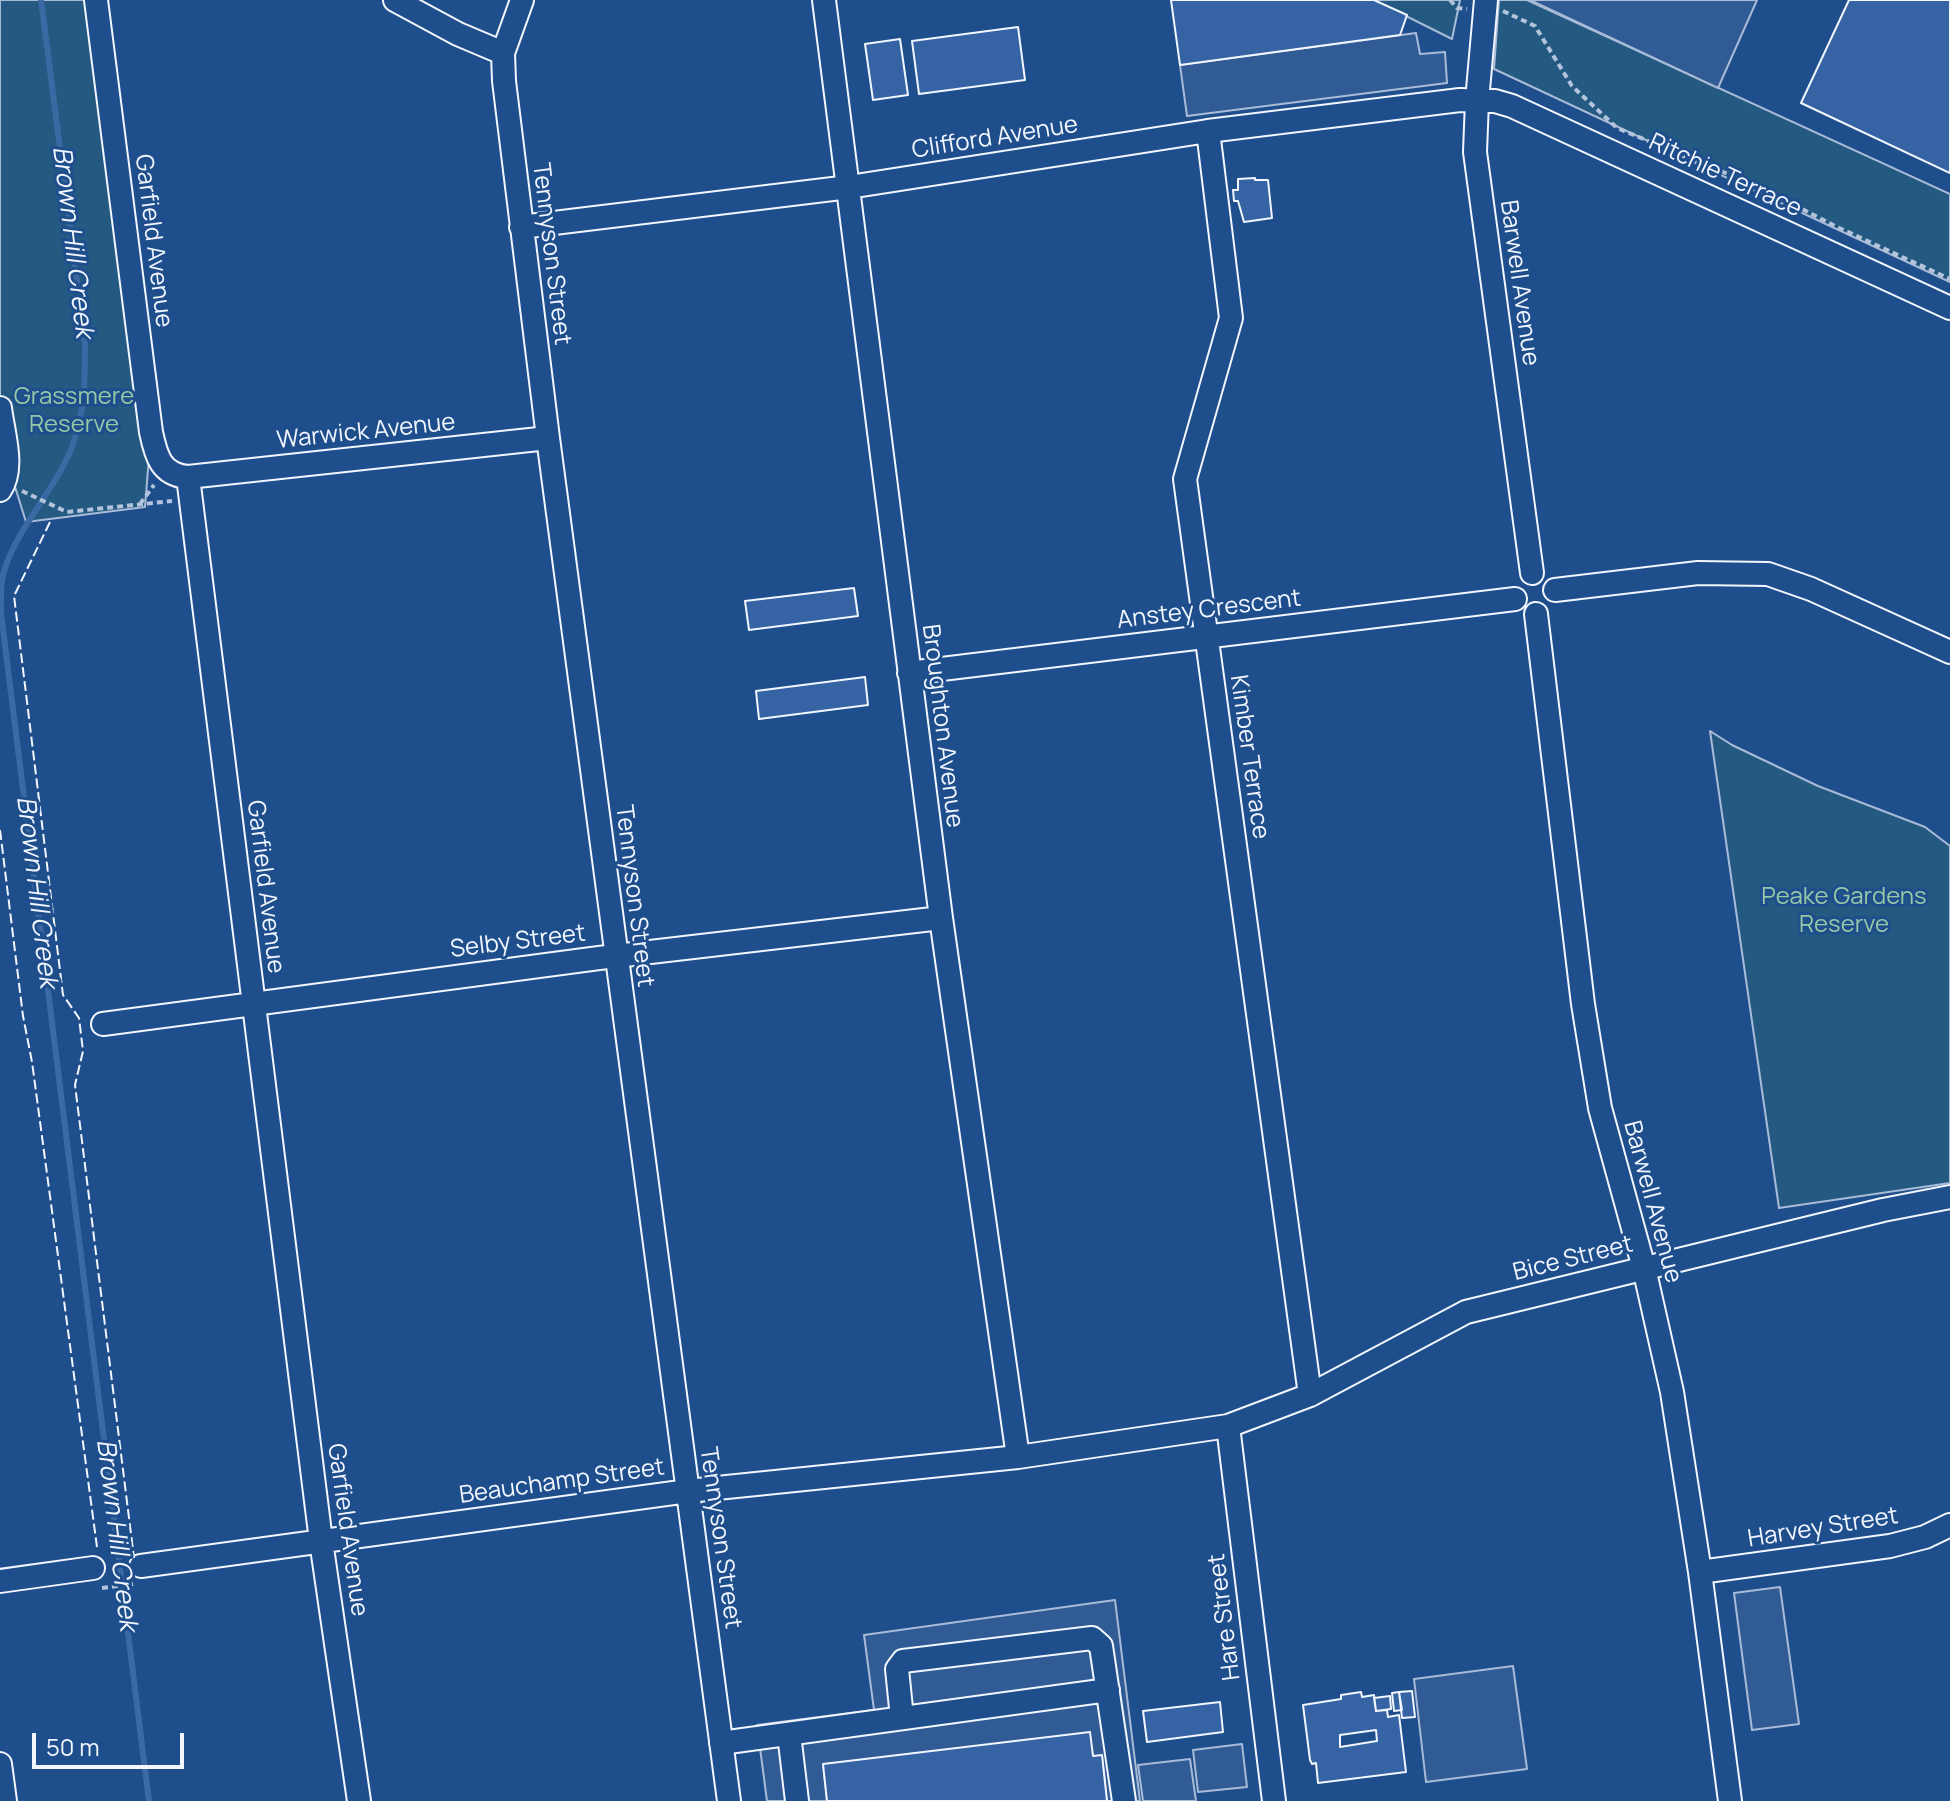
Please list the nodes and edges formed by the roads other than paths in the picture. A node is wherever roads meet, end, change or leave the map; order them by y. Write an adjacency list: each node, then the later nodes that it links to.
1 (96, 0): 14 (street, Garfield Avenue)
2 (395, 0): 6 (street)
3 (522, 0): 6 (street, Tennyson Street)
4 (824, 0): 9 (street, Broughton Avenue)
5 (1486, 7): 7 (street, Barwell Avenue)
6 (503, 53): 10 (street, Tennyson Street)
7 (1477, 101): 8 (street, Clifford Avenue); 11 (street, Ritchie Terrace); 16 (street, Barwell Avenue)
8 (1208, 131): 9 (street, Clifford Avenue); 20 (street, Kimber Terrace)
9 (849, 187): 10 (street, Clifford Avenue); 22 (street, Broughton Avenue)
10 (521, 227): 13 (street, Tennyson Street)
11 (1950, 308)
12 (0, 408): 15 (street)
13 (548, 438): 14 (street, Warwick Avenue); 24 (street, Tennyson Street)
14 (189, 488): 25 (street, Garfield Avenue)
15 (0, 490)
16 (1532, 573): 17 (street); 18 (street)
17 (1555, 590): 19 (street); 21 (street)
18 (1515, 599): 19 (street); 20 (street, Anstey Crescent)
19 (1536, 614): 28 (street, Barwell Avenue)
20 (1206, 636): 22 (street, Anstey Crescent); 29 (street, Kimber Terrace)
21 (1950, 652)
22 (909, 673): 23 (street, Broughton Avenue)
23 (941, 918): 24 (street, Selby Street); 31 (street, Broughton Avenue)
24 (616, 956): 25 (street, Selby Street); 32 (street, Tennyson Street)
25 (253, 1003): 26 (street, Selby Street); 34 (street, Garfield Avenue)
26 (103, 1024)
27 (1950, 1197): 28 (street, Bice Street)
28 (1644, 1268): 29 (street, Bice Street); 35 (street, Barwell Avenue)
29 (1310, 1395): 30 (street, Bice Street)
30 (1228, 1426): 31 (street, Beauchamp Street); 49 (street, Hare Street)
31 (1018, 1457): 32 (street, Beauchamp Street)
32 (688, 1491): 34 (street, Beauchamp Street); 42 (street, Tennyson Street)
33 (1950, 1525): 35 (street, Harvey Street)
34 (321, 1541): 36 (street, Beauchamp Street); 45 (street, Garfield Avenue)
35 (1700, 1572): 50 (street, Barwell Avenue)
36 (137, 1575)
37 (97, 1578): 38 (street)
38 (0, 1581)
39 (1108, 1690): 40 (street); 40 (street); 48 (street)
40 (902, 1718): 41 (street)
41 (789, 1734): 42 (street); 47 (street)
42 (721, 1743): 46 (street, Tennyson Street)
43 (0, 1764): 44 (street)
44 (5, 1801)
45 (359, 1801)
46 (729, 1801)
47 (797, 1801)
48 (1124, 1801)
49 (1274, 1801)
50 (1730, 1801)

